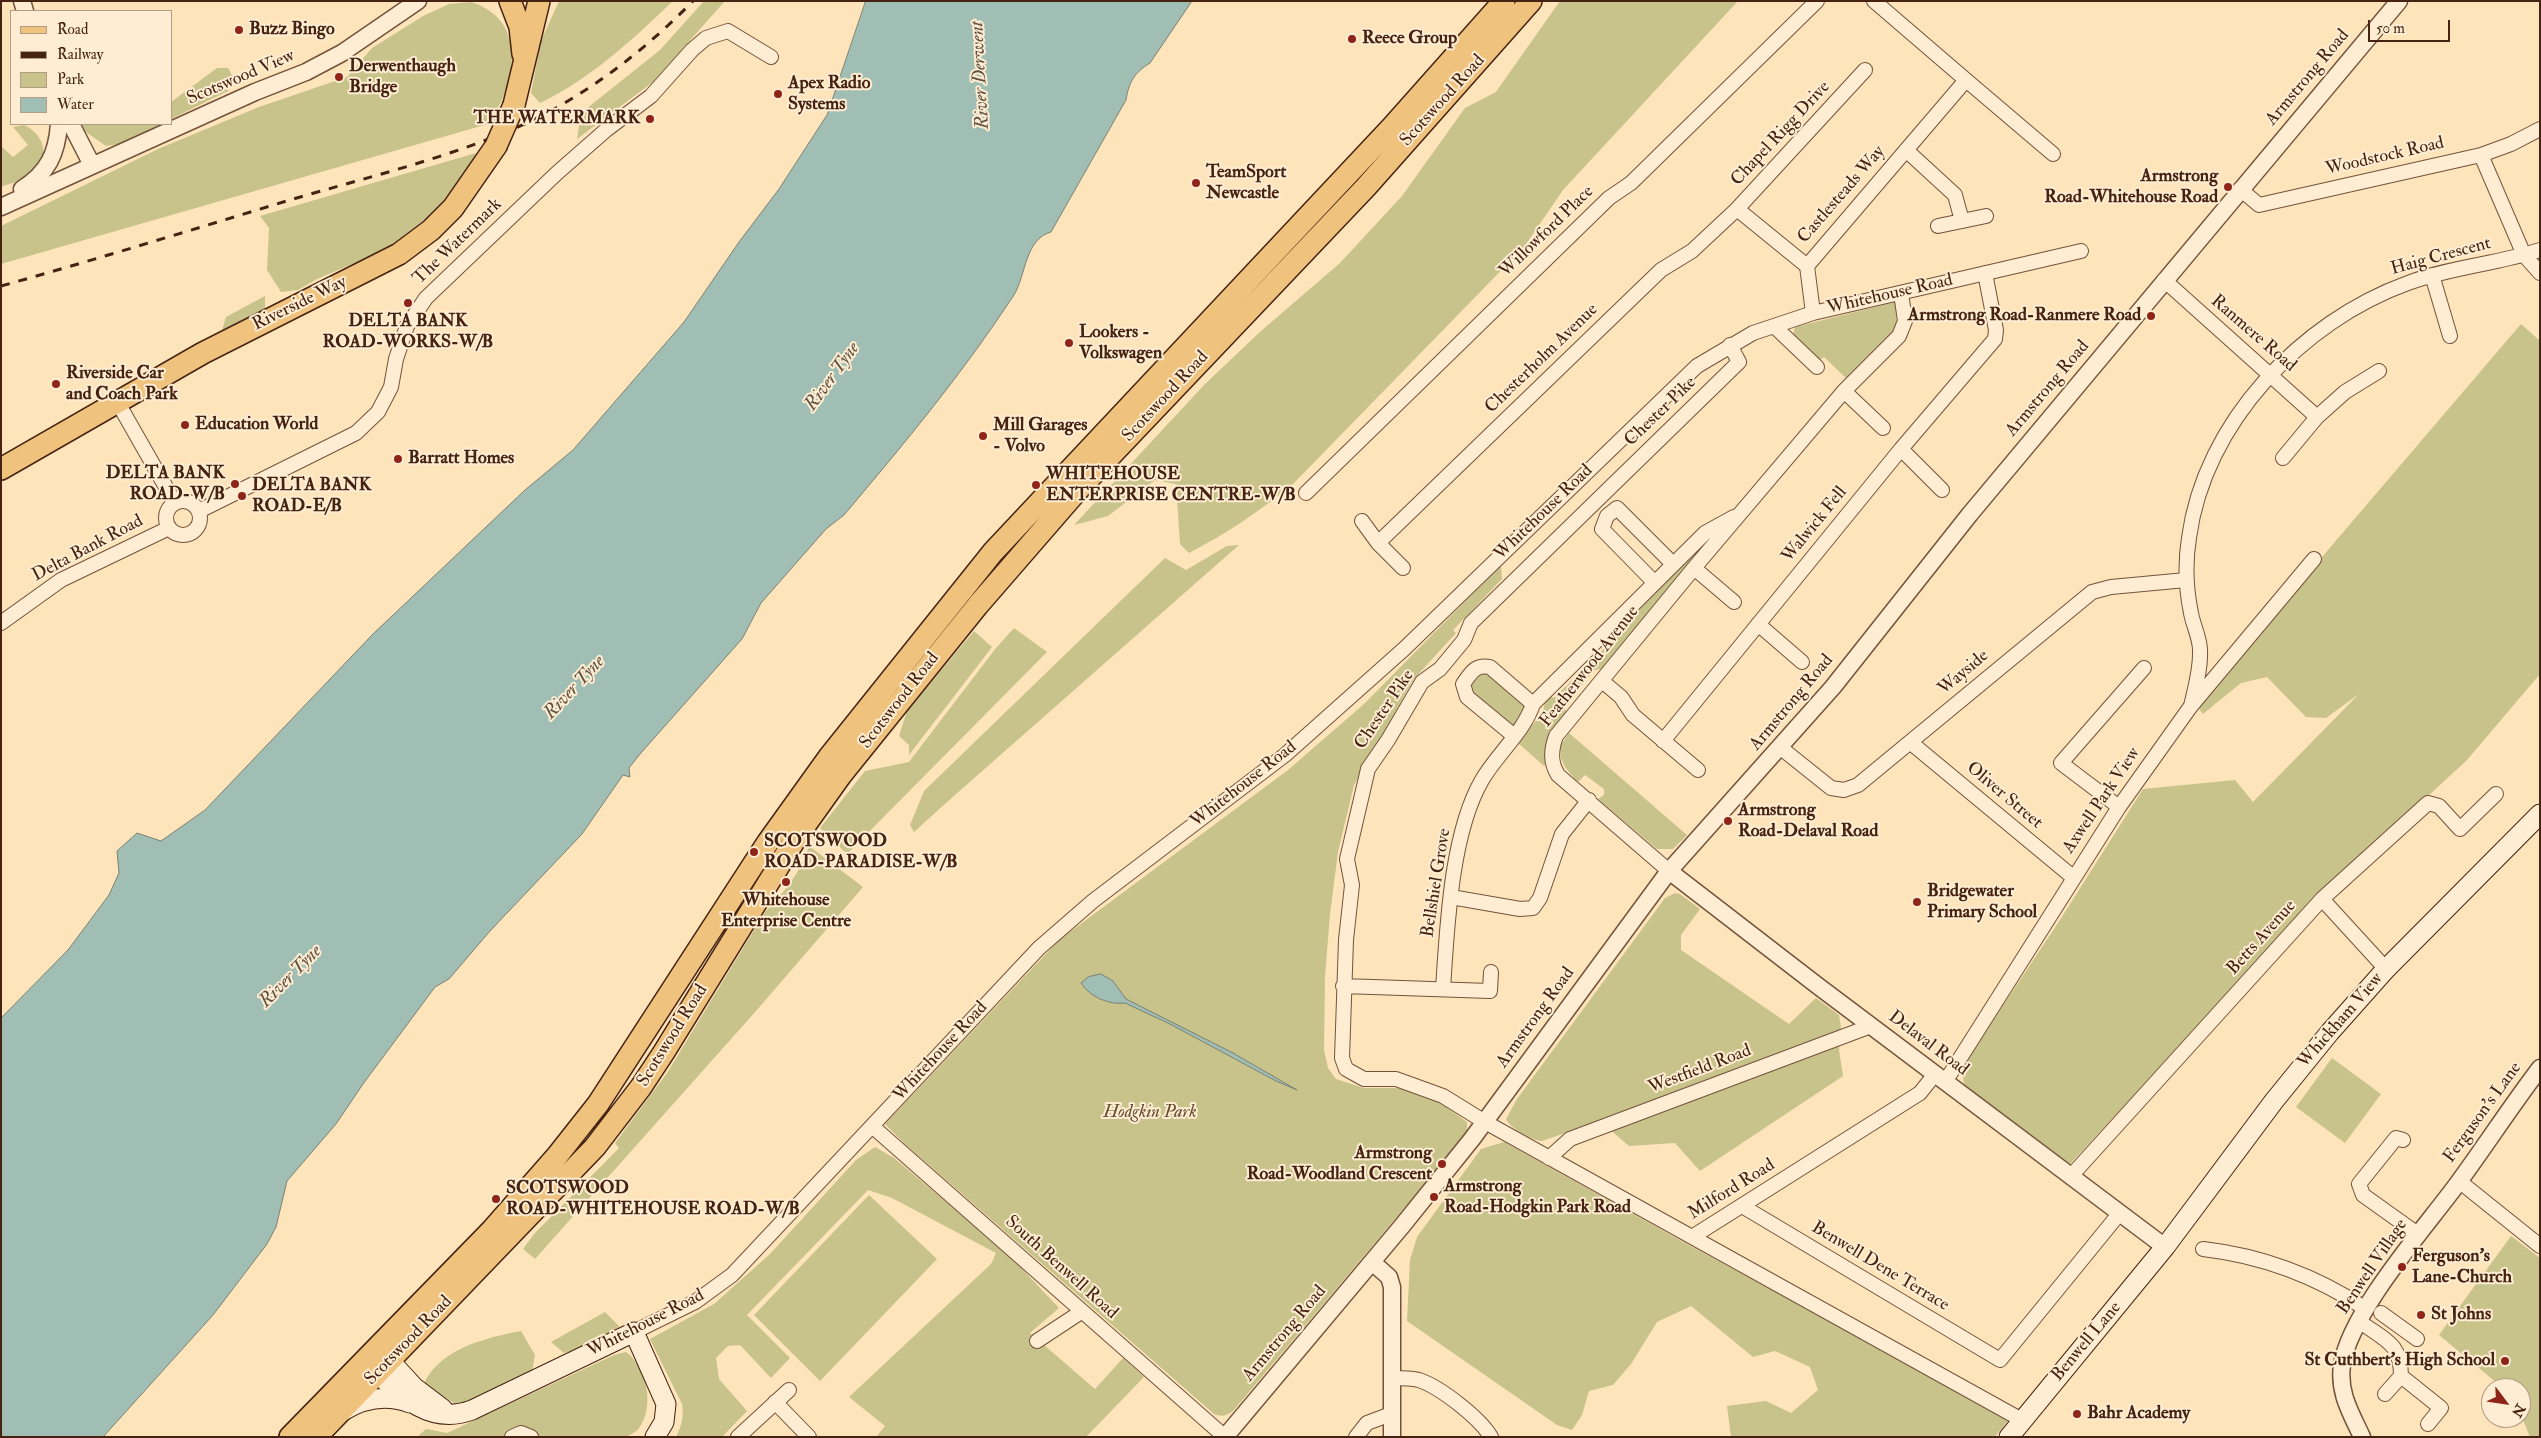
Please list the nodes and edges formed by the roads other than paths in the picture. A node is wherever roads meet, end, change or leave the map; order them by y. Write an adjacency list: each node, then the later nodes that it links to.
1 (429, 1): 9 (street, Scotswood View)
2 (510, 1): 11 (main road, Riverside Way)
3 (539, 1): 11 (main road, Riverside Way)
4 (1504, 1): 116 (main road, Scotswood Road)
5 (1531, 1): 116 (main road, Scotswood Road)
6 (1817, 1): 52 (street, Willowford Place)
7 (1874, 1): 13 (street)
8 (2399, 1): 21 (street, Armstrong Road)
9 (413, 6): 20 (street, Scotswood View)
10 (771, 56): 54 (street, The Watermark)
11 (524, 66): 45 (main road, Riverside Way, bridge)
12 (1865, 70): 24 (street, Chapel Rigg Drive)
13 (1966, 80): 17 (street, Castlesteads Way); 18 (street)
14 (59, 125): 22 (street)
15 (72, 125): 20 (street)
16 (2540, 129): 19 (street, Woodstock Road)
17 (1906, 150): 26 (street, Castlesteads Way); 31 (street, Castlesteads Way)
18 (2052, 154)
19 (2481, 154): 21 (street, Woodstock Road); 30 (street)
20 (92, 165): 23 (street, Scotswood View)
21 (2240, 189): 35 (street, Armstrong Road)
22 (1, 202)
23 (1, 207)
24 (1737, 209): 31 (street, Chapel Rigg Drive); 58 (street, Chesterholm Avenue)
25 (1986, 216): 26 (street)
26 (1962, 221): 27 (street)
27 (1938, 226)
28 (2540, 250): 30 (street, Haig Crescent)
29 (2081, 251): 32 (street, Whitehouse Road)
30 (2524, 255): 33 (street); 34 (street, Haig Crescent)
31 (1807, 266): 37 (street)
32 (1985, 273): 36 (street, Whitehouse Road); 48 (street, Walwick Fell)
33 (2540, 273)
34 (2432, 275): 39 (street); 43 (street, Haig Crescent)
35 (2164, 280): 43 (street, Ranmere Road); 78 (street, Armstrong Road)
36 (1901, 293): 37 (street, Whitehouse Road); 44 (street, Featherwood Avenue)
37 (1812, 314): 38 (street, Whitehouse Road)
38 (1774, 326): 40 (street, Whitehouse Road); 41 (street)
39 (2450, 336)
40 (1730, 345): 90 (street, Chester Pike); 96 (street, Whitehouse Road)
41 (1817, 367)
42 (2379, 371): 46 (street)
43 (2271, 374): 46 (street, Ranmere Road); 63 (street, Haig Crescent)
44 (1844, 391): 47 (street); 55 (street, Featherwood Avenue)
45 (118, 403): 50 (main road, Riverside Way); 53 (street)
46 (2317, 417): 49 (street)
47 (1883, 428)
48 (1903, 447): 51 (street); 67 (street, Walwick Fell)
49 (2283, 458)
50 (1, 470)
51 (1942, 490)
52 (1306, 493)
53 (175, 503): 54 (street); 57 (street, Delta Bank Road)
54 (199, 511): 57 (street, Delta Bank Road)
55 (1743, 511): 60 (street, Featherwood Avenue); 62 (street, Featherwood Avenue)
56 (1362, 521): 58 (street)
57 (169, 528): 66 (street, Delta Bank Road)
58 (1378, 542): 61 (street)
59 (2314, 559): 71 (street, Axwell Park View)
60 (1673, 564): 64 (street, Featherwood Avenue); 64 (street)
61 (1403, 568)
62 (1694, 568): 65 (street); 72 (street, Featherwood Avenue)
63 (2186, 580): 68 (street, Haig Crescent); 77 (street, Wayside)
64 (1655, 583): 73 (street, Featherwood Avenue)
65 (1734, 602)
66 (1, 623)
67 (1758, 624): 69 (street); 76 (street, Walwick Fell)
68 (2201, 648): 71 (street); 74 (street, Haig Crescent)
69 (1802, 662)
70 (2144, 668): 82 (street)
71 (2217, 675): 74 (street, Axwell Park View)
72 (1602, 680): 76 (street); 81 (street, Featherwood Avenue)
73 (1533, 704): 75 (street, Featherwood Avenue); 75 (street, Featherwood Avenue)
74 (2191, 706): 82 (street, Axwell Park View)
75 (1513, 735): 86 (street, Bellshiel Grove)
76 (1663, 741): 79 (street)
77 (1910, 742): 78 (street, Wayside); 85 (street, Oliver Street)
78 (1781, 748): 84 (street, Armstrong Road)
79 (1698, 770)
80 (2496, 794): 87 (street, Betts Avenue)
81 (1588, 800): 84 (street, Featherwood Avenue); 86 (street)
82 (2118, 807): 85 (street, Axwell Park View)
83 (2540, 814): 88 (main road, Whickham View)
84 (1670, 870): 92 (street, Delaval Road); 95 (street, Armstrong Road)
85 (2074, 878): 94 (street, Axwell Park View)
86 (1451, 896): 91 (street, Bellshiel Grove)
87 (2322, 900): 88 (street); 99 (street, Betts Avenue)
88 (2386, 969): 106 (main road, Whickham View)
89 (1491, 972): 91 (street)
90 (1344, 986): 91 (street); 95 (street, Chester Pike)
91 (1443, 989)
92 (1871, 1026): 94 (street, Delaval Road); 98 (street, Westfield Road)
93 (2540, 1068): 100 (street, Ferguson's Lane)
94 (1940, 1078): 99 (street, Delaval Road); 101 (street, Milford Road)
95 (1485, 1122): 98 (street, Milford Road); 108 (street, Armstrong Road)
96 (872, 1126): 109 (street, South Benwell Road); 112 (street, Whitehouse Road)
97 (2403, 1140): 103 (street)
98 (1549, 1158): 104 (street, Milford Road)
99 (2071, 1176): 102 (street, Delaval Road)
100 (2459, 1181): 103 (street, Benwell Village); 105 (street)
101 (1742, 1206): 102 (street, Benwell Dene Terrace); 104 (street, Milford Road)
102 (2119, 1214): 106 (street, Delaval Road)
103 (2419, 1235): 110 (street, Benwell Village)
104 (1692, 1237): 126 (street)
105 (2540, 1246)
106 (2165, 1247): 126 (main road, Benwell Lane)
107 (2204, 1249): 110 (street)
108 (1372, 1262): 118 (street); 135 (street, Armstrong Road)
109 (1081, 1312): 114 (street); 135 (street, South Benwell Road)
110 (2369, 1315): 111 (street); 115 (street); 140 (street, Benwell Village)
111 (2403, 1329): 113 (street); 115 (street)
112 (634, 1332): 124 (main road, Whitehouse Road); 132 (main road)
113 (2417, 1340)
114 (1037, 1341)
115 (2392, 1345): 117 (street)
116 (377, 1360): 122 (main road, Whitehouse Road); 123 (main road, Scotswood Road); 124 (main road); 128 (main road, Scotswood Road)
117 (2400, 1376): 120 (street); 127 (street)
118 (1392, 1378): 125 (street); 138 (street)
119 (789, 1390): 121 (street)
120 (2385, 1394)
121 (775, 1402): 133 (street); 134 (street)
122 (411, 1403): 123 (main road); 124 (main road, Whitehouse Road)
123 (337, 1414): 129 (main road, Scotswood Road)
124 (457, 1414)
125 (1391, 1414): 136 (street); 137 (street)
126 (2022, 1420): 139 (main road, Benwell Lane)
127 (2428, 1424)
128 (290, 1437)
129 (316, 1437)
130 (512, 1437): 131 (street)
131 (531, 1437)
132 (655, 1437)
133 (738, 1437)
134 (809, 1437)
135 (1225, 1437)
136 (1356, 1437)
137 (1392, 1437)
138 (1491, 1437)
139 (2009, 1437)
140 (2362, 1437)

